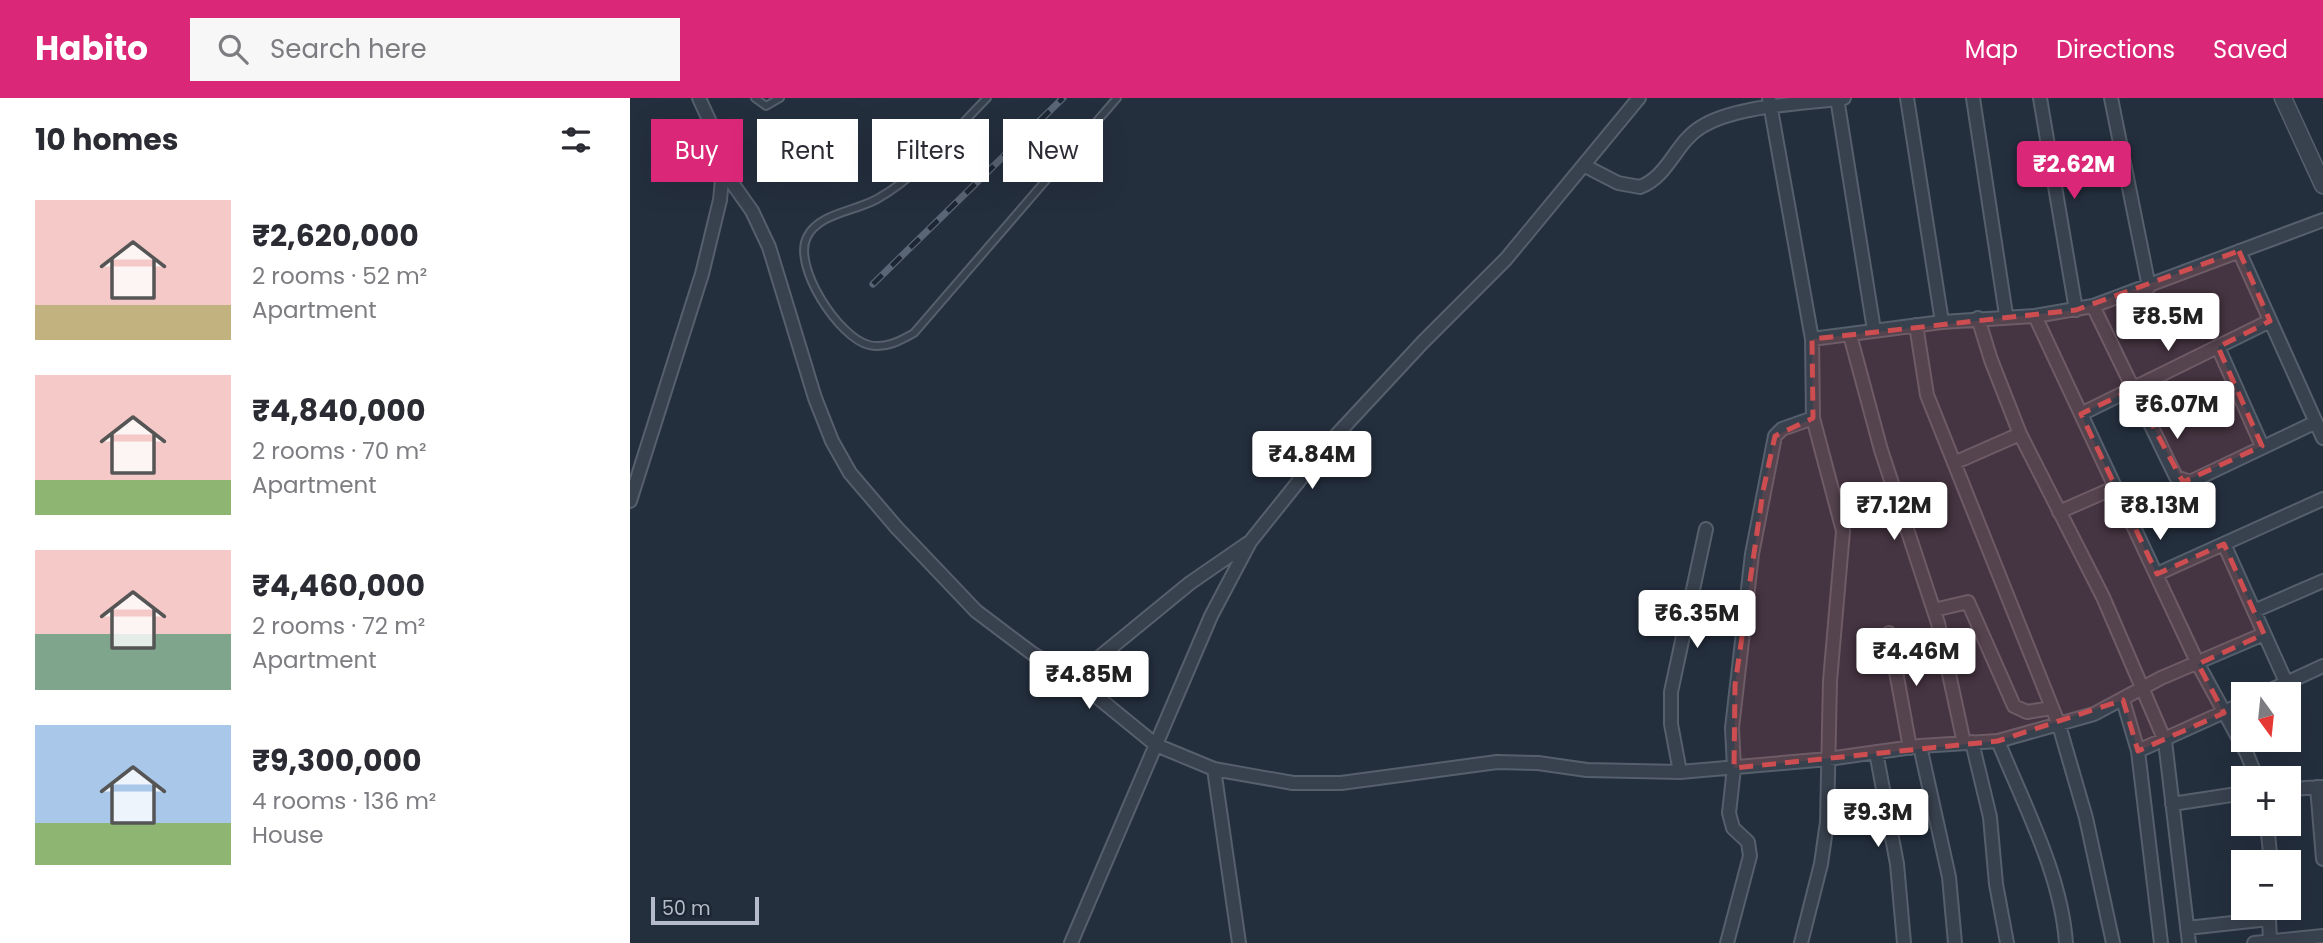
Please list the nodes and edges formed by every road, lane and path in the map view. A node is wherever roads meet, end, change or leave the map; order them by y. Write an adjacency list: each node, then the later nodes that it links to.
1 (699, 98): 14 (street)
2 (755, 98): 3 (lane)
3 (780, 98)
4 (987, 98): 5 (lane)
5 (1117, 98)
6 (1639, 98): 15 (street)
7 (1839, 98): 13 (street); 30 (street)
8 (1907, 98): 28 (street)
9 (1973, 98): 24 (street)
10 (2040, 98): 23 (street)
11 (2111, 98): 21 (street)
12 (2283, 98): 18 (street)
13 (1770, 103): 15 (street); 32 (street)
14 (709, 119)
15 (1585, 166): 47 (street)
16 (722, 182): 44 (street)
17 (731, 182): 57 (street)
18 (2323, 185)
19 (2323, 220): 20 (street)
20 (2239, 251): 21 (street); 27 (street)
21 (2149, 287): 22 (street)
22 (2093, 306): 23 (street); 34 (street)
23 (2076, 310): 25 (street)
24 (2006, 315): 25 (street); 26 (street)
25 (2035, 316): 35 (street)
26 (1978, 318): 28 (street); 38 (street)
27 (2270, 321): 33 (street); 37 (street)
28 (1942, 322): 29 (street)
29 (1916, 324): 30 (street); 41 (street)
30 (1874, 330): 31 (street)
31 (1850, 335): 32 (street); 51 (street)
32 (1812, 339): 36 (street)
33 (2218, 347): 34 (street); 40 (street)
34 (2133, 389): 35 (street); 40 (street)
35 (2081, 414): 42 (street)
36 (1814, 418): 72 (street); 74 (street)
37 (2316, 422): 39 (street); 40 (street)
38 (2020, 433): 41 (street); 45 (street)
39 (2323, 439)
40 (2262, 446)
41 (1954, 463): 61 (street)
42 (2116, 487): 45 (street); 49 (street)
43 (2323, 499): 48 (street)
44 (630, 501)
45 (2059, 512): 59 (street)
46 (1706, 529): 76 (street)
47 (1250, 542): 57 (street); 68 (street)
48 (2224, 544): 49 (street); 52 (street)
49 (2157, 574): 55 (street)
50 (2323, 581): 52 (street)
51 (1934, 610): 61 (street); 67 (street)
52 (2254, 611): 54 (street)
53 (1889, 633): 69 (street)
54 (2264, 634): 55 (street); 58 (street)
55 (2198, 664): 59 (street); 63 (street)
56 (2323, 666): 58 (street)
57 (1074, 678): 68 (street)
58 (2286, 682)
59 (2144, 688): 60 (street); 66 (street)
60 (2123, 700): 64 (street); 70 (street)
61 (2052, 708): 64 (street)
62 (2231, 710): 63 (street)
63 (2224, 713): 66 (street); 73 (street)
64 (2059, 725): 65 (street); 95 (street)
65 (1998, 741): 67 (street); 94 (street)
66 (2165, 741): 70 (street); 80 (street)
67 (1968, 742): 69 (street); 93 (street)
68 (1156, 745): 75 (street); 87 (street)
69 (1915, 747): 71 (street); 92 (street)
70 (2138, 751): 96 (street)
71 (1876, 752): 72 (street); 91 (street)
72 (1828, 759): 74 (street); 90 (street)
73 (2250, 766)
74 (1734, 768): 76 (street); 89 (street)
75 (1213, 769): 76 (street); 88 (street)
76 (1680, 772)
77 (2320, 787): 78 (street); 81 (street)
78 (2301, 788)
79 (2231, 795): 80 (street)
80 (2172, 804): 84 (street)
81 (2323, 859)
82 (2235, 920): 84 (street)
83 (2271, 920): 86 (street)
84 (2187, 928): 97 (street)
85 (2323, 936): 86 (street)
86 (2270, 941): 98 (street)
87 (1071, 943)
88 (1239, 943)
89 (1727, 943)
90 (1801, 943)
91 (1904, 943)
92 (1955, 943)
93 (2007, 943)
94 (2066, 943)
95 (2113, 943)
96 (2161, 943)
97 (2189, 943)
98 (2254, 943)

